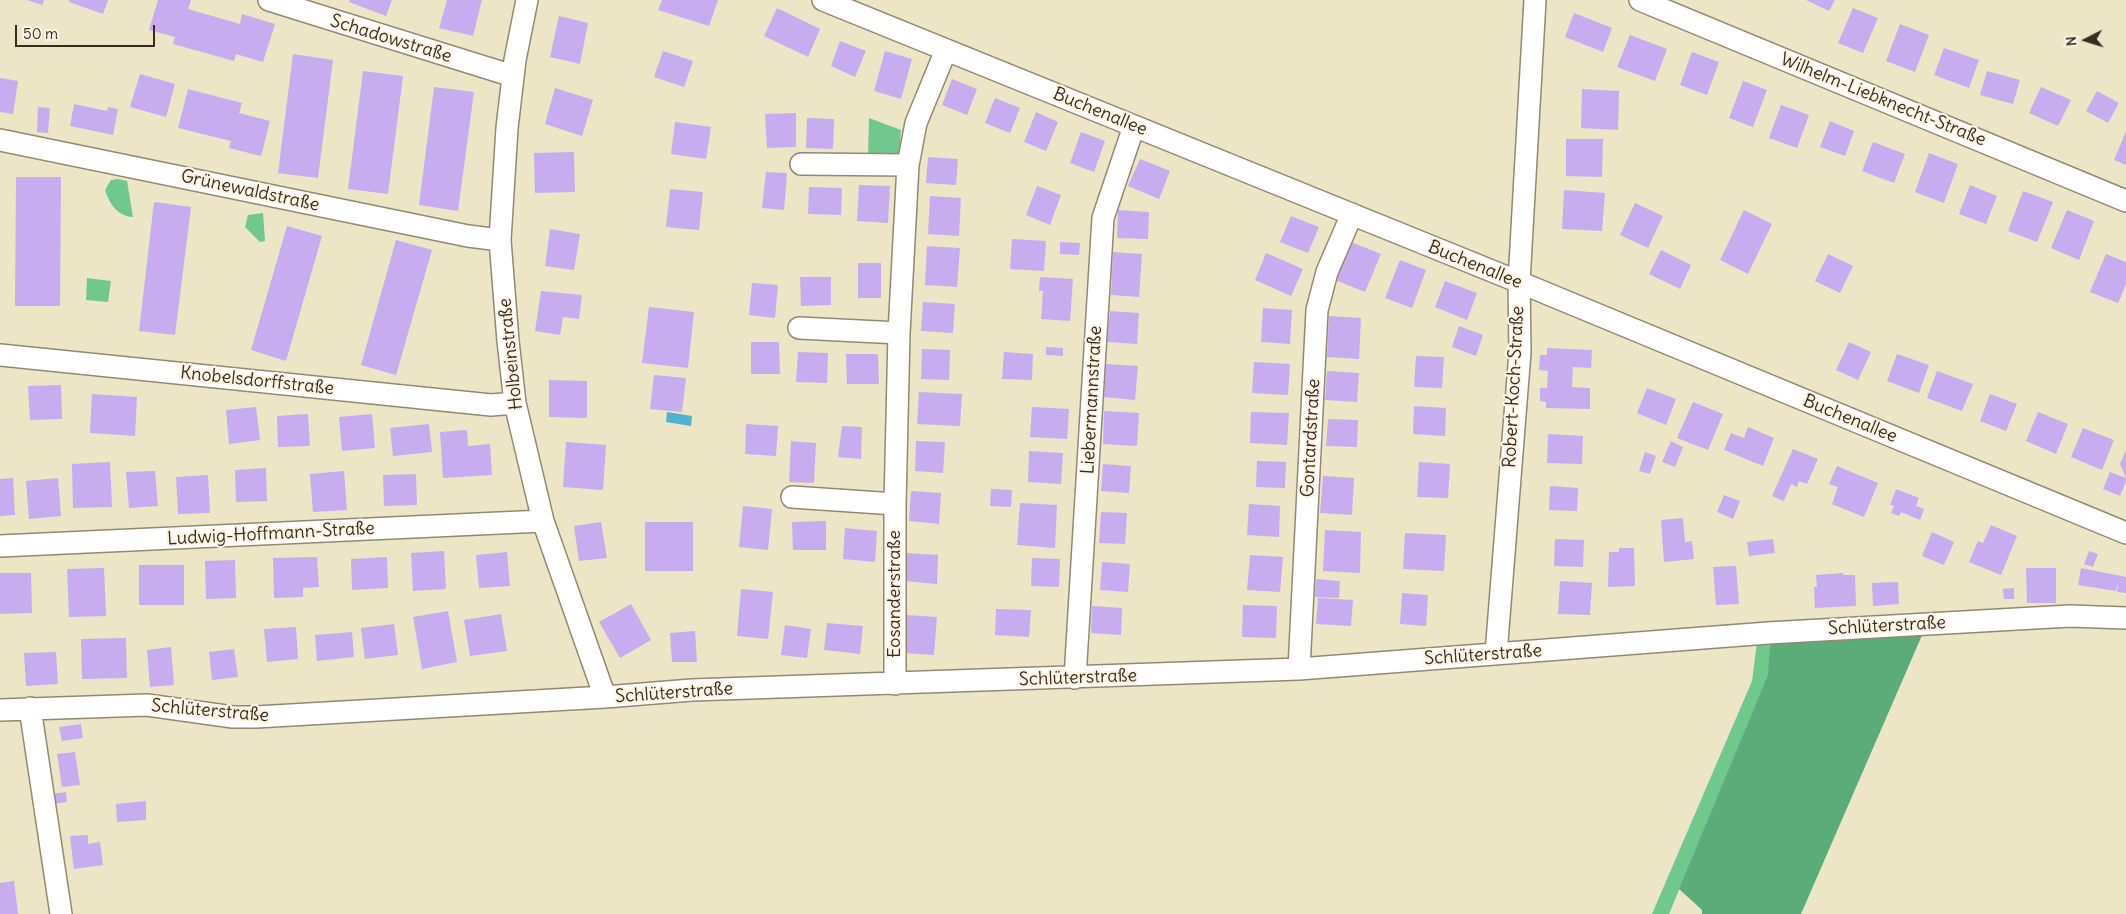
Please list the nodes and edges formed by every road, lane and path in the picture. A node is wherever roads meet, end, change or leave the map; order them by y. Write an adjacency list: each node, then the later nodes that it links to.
1 (269, 0): 7 (street, Schadowstraße)
2 (527, 0): 7 (street, Holbeinstraße)
3 (823, 0): 6 (street, Buchenallee)
4 (1535, 0): 15 (street, Robert-Koch-Straße)
5 (1640, 0): 12 (street, Wilhelm-Liebknecht-Straße)
6 (946, 50): 8 (street, Buchenallee); 11 (street, Eosanderstraße)
7 (513, 76): 14 (street, Holbeinstraße)
8 (1134, 126): 13 (street, Buchenallee); 28 (street, Liebermannstraße)
9 (0, 140): 14 (street, Grünewaldstraße)
10 (800, 164): 11 (street)
11 (908, 165): 17 (street, Eosanderstraße)
12 (2126, 201)
13 (1352, 214): 15 (street, Buchenallee); 27 (street, Gontardstraße)
14 (500, 240): 19 (street, Holbeinstraße)
15 (1519, 282): 23 (street, Buchenallee); 26 (street, Robert-Koch-Straße)
16 (799, 328): 17 (street)
17 (899, 333): 21 (street, Eosanderstraße)
18 (0, 355): 19 (street, Knobelsdorffstraße)
19 (515, 403): 22 (street, Holbeinstraße)
20 (792, 497): 21 (street, Eosanderstraße)
21 (895, 504): 29 (street, Eosanderstraße)
22 (543, 521): 24 (street, Ludwig-Hoffmann-Straße); 30 (street, Holbeinstraße)
23 (2126, 533)
24 (0, 546)
25 (2126, 618): 26 (street, Schlüterstraße)
26 (1496, 654): 27 (street, Schlüterstraße)
27 (1300, 669): 28 (street, Schlüterstraße)
28 (1075, 678): 29 (street, Schlüterstraße)
29 (895, 684): 30 (street, Schlüterstraße)
30 (605, 697): 31 (street, Schlüterstraße)
31 (30, 708): 32 (street, Schlüterstraße); 33 (street)
32 (0, 710)
33 (61, 914)

